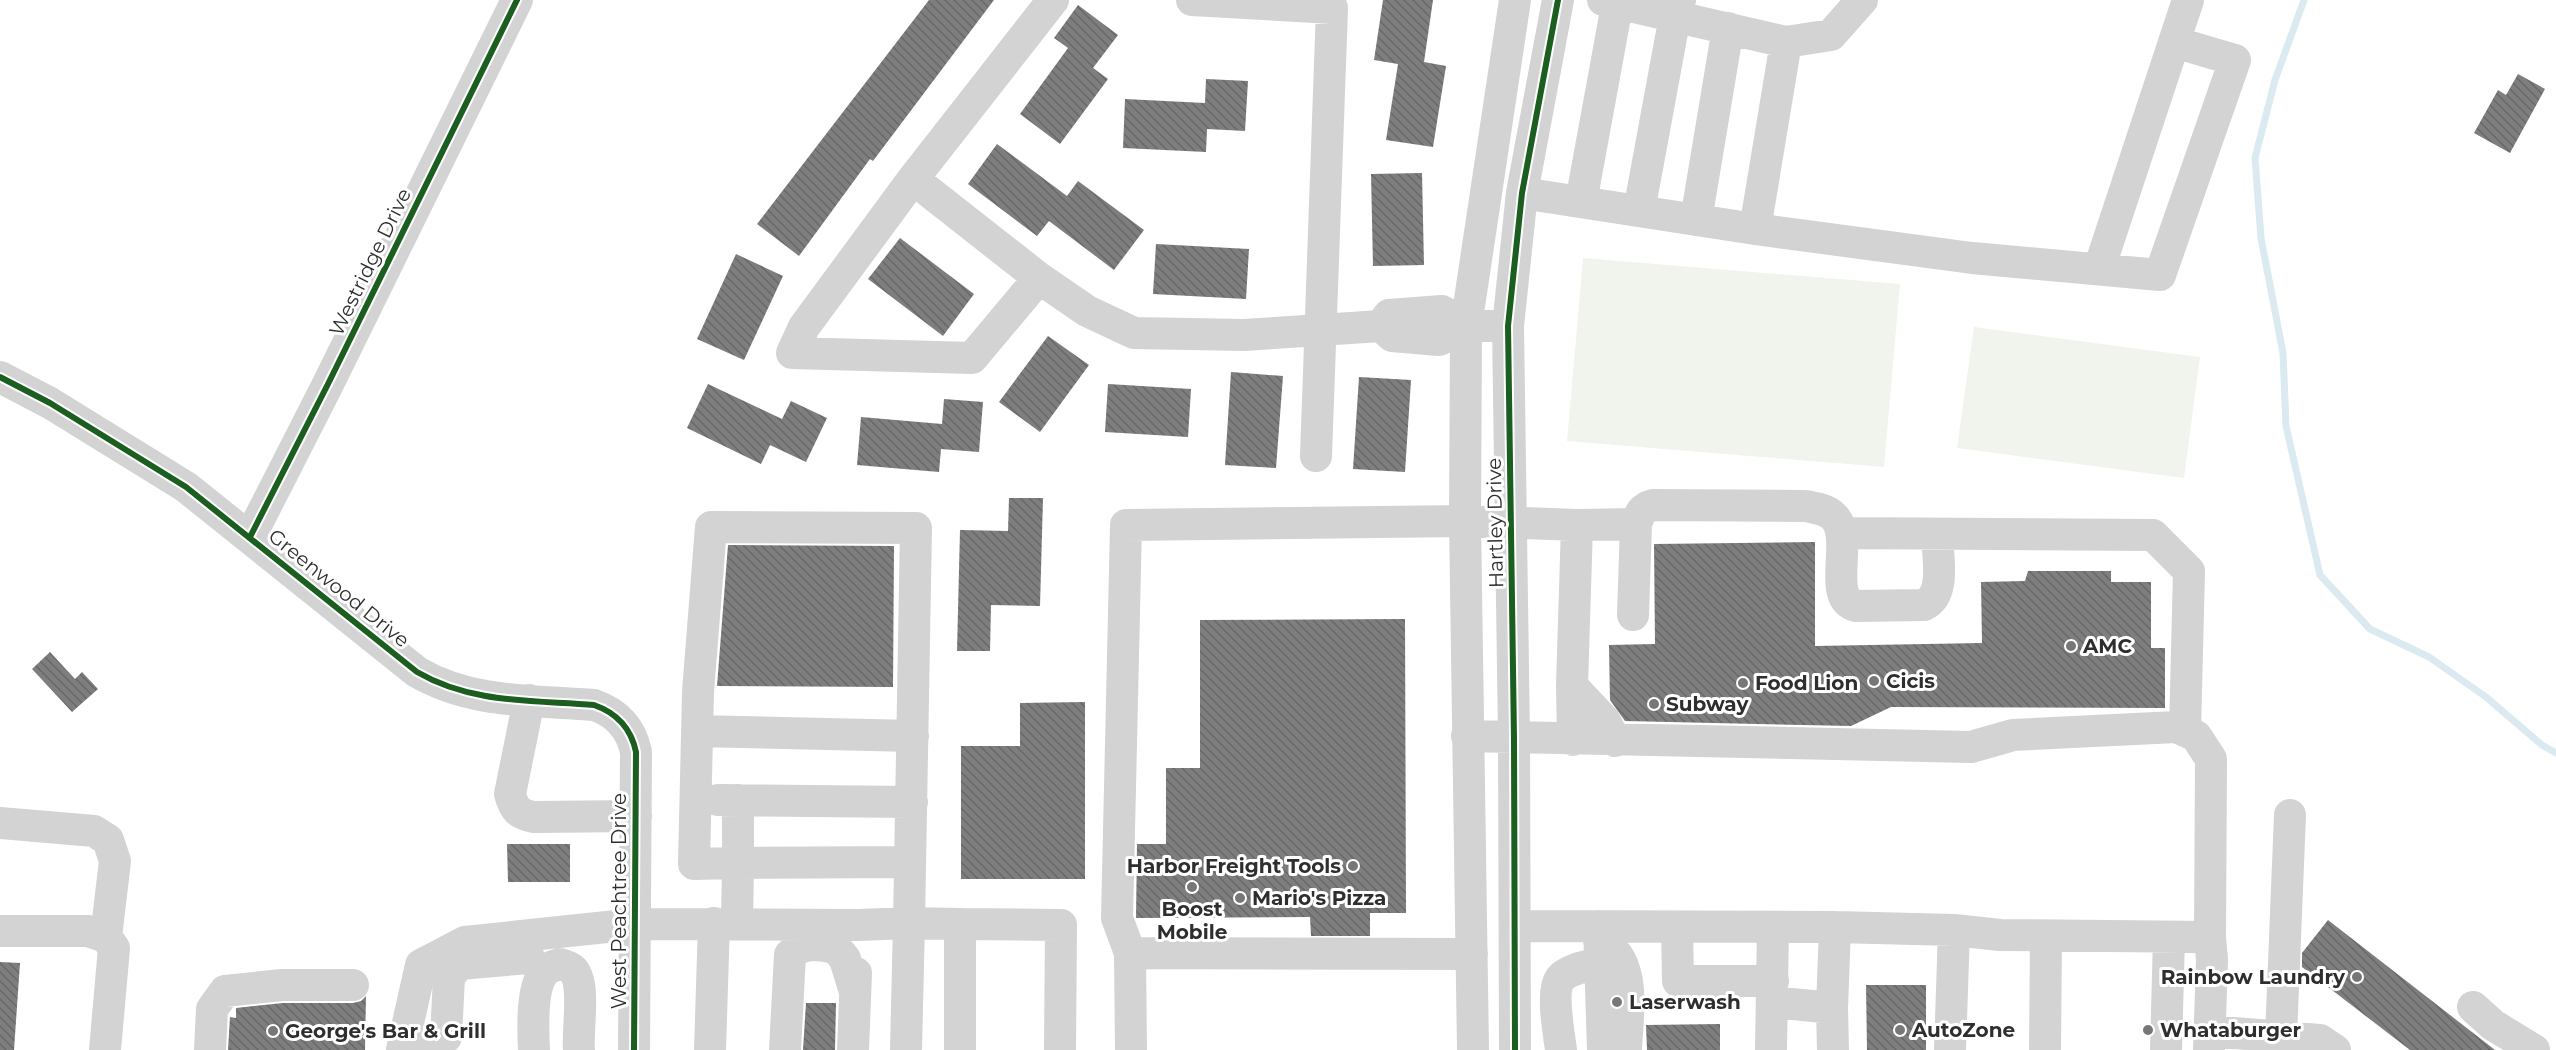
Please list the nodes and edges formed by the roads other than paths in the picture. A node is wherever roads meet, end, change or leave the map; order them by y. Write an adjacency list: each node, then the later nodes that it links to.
1 (517, 0): 32 (street, Westridge Drive)
2 (1053, 0): 13 (street)
3 (1192, 0): 23 (street)
4 (1515, 0): 21 (street, Hartley Drive)
5 (1558, 0): 14 (street, Hartley Drive)
6 (1862, 0): 11 (street)
7 (2188, 0): 12 (street)
8 (1613, 1): 9 (street); 15 (street)
9 (1678, 8): 10 (street); 16 (street)
10 (1723, 18): 11 (street); 17 (street)
11 (1786, 42): 18 (street)
12 (2174, 42): 19 (street); 19 (street)
13 (913, 179): 20 (street); 20 (street)
14 (1522, 193): 15 (street); 22 (street, Hartley Drive)
15 (1581, 202): 16 (street)
16 (1639, 211): 17 (street)
17 (1696, 220): 18 (street)
18 (1755, 229): 19 (street)
19 (2099, 269)
20 (1039, 278): 23 (street)
21 (1466, 326): 22 (street); 23 (street); 26 (street, Hartley Drive)
22 (1508, 326): 27 (street, Hartley Drive)
23 (1319, 331): 25 (street)
24 (0, 377): 32 (street, Greenwood Drive)
25 (1317, 456)
26 (1465, 521): 27 (street); 39 (street, Hartley Drive); 71 (street)
27 (1512, 524): 29 (street); 40 (street, Hartley Drive)
28 (1636, 524): 29 (street); 30 (street); 33 (street)
29 (1577, 525): 34 (street)
30 (1842, 533): 31 (street); 31 (street)
31 (1937, 534): 37 (street)
32 (250, 537): 35 (street, Greenwood Drive)
33 (1633, 615)
34 (1572, 686): 41 (street); 42 (street)
35 (529, 700): 43 (street, Greenwood Drive); 48 (street)
36 (697, 731): 38 (street); 38 (street); 44 (street)
37 (2185, 731): 42 (street); 68 (street)
38 (913, 735): 46 (street)
39 (1467, 736): 40 (street); 72 (street, Hartley Drive)
40 (1514, 738): 41 (street); 56 (street, Hartley Drive)
41 (1573, 740): 42 (street)
42 (1616, 741)
43 (636, 752): 48 (street, West Peachtree Drive)
44 (694, 800): 45 (street); 51 (street)
45 (738, 800): 46 (street); 51 (street)
46 (912, 802): 50 (street)
47 (2290, 814): 78 (street)
48 (636, 816): 54 (street, West Peachtree Drive)
49 (0, 823): 66 (street)
50 (910, 862): 51 (street); 53 (street)
51 (738, 863): 52 (street)
52 (725, 923): 54 (street); 63 (street); 89 (street)
53 (909, 923): 55 (street); 64 (street); 93 (street)
54 (635, 924): 60 (street); 88 (street, West Peachtree Drive)
55 (960, 924): 94 (street); 95 (street)
56 (1516, 926): 69 (street); 98 (street, Hartley Drive)
57 (1677, 927): 58 (street); 69 (street); 75 (street)
58 (1773, 927): 59 (street); 75 (street)
59 (1835, 927): 61 (street); 77 (street)
60 (592, 928): 70 (street); 87 (street)
61 (1954, 930): 65 (street); 104 (street)
62 (0, 931): 66 (street)
63 (771, 931): 64 (street); 90 (street)
64 (858, 933): 74 (street)
65 (2046, 936): 67 (street); 105 (street)
66 (106, 937): 80 (street)
67 (2169, 937): 68 (street); 106 (street)
68 (2210, 937): 79 (street)
69 (1599, 944): 99 (street); 100 (street); 101 (street)
70 (531, 946): 82 (street); 83 (street); 84 (street)
71 (1130, 953): 72 (street); 96 (street)
72 (1472, 954): 97 (street, Hartley Drive)
73 (353, 986): 81 (street)
74 (855, 992): 91 (street); 92 (street)
75 (1773, 992): 77 (street); 102 (street)
76 (2473, 1007): 108 (street)
77 (1832, 1008): 103 (street)
78 (2281, 1037): 79 (street); 107 (street)
79 (2209, 1040)
80 (105, 1050)
81 (210, 1050)
82 (402, 1050)
83 (419, 1050)
84 (523, 1050)
85 (534, 1050): 86 (street)
86 (579, 1050)
87 (587, 1050)
88 (634, 1050)
89 (710, 1050)
90 (770, 1050)
91 (785, 1050)
92 (853, 1050)
93 (906, 1050)
94 (960, 1050)
95 (1060, 1050)
96 (1131, 1050)
97 (1473, 1050)
98 (1515, 1050)
99 (1561, 1050)
100 (1603, 1050)
101 (1626, 1050)
102 (1771, 1050)
103 (1833, 1050)
104 (1950, 1050)
105 (2045, 1050)
106 (2166, 1050)
107 (2335, 1050)
108 (2534, 1050)

